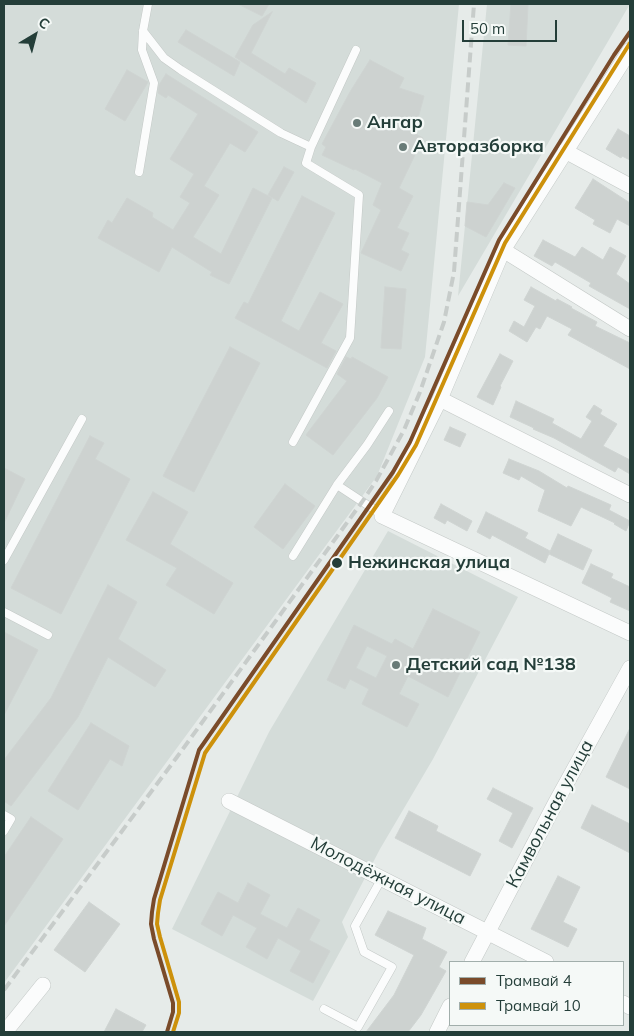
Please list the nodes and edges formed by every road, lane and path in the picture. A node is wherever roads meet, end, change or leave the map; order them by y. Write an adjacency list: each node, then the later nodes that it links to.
1 (148, 4): 2 (lane)
2 (143, 31): 5 (lane); 7 (lane)
3 (356, 50): 5 (lane)
4 (630, 50): 6 (street)
5 (311, 147): 14 (lane)
6 (565, 151): 8 (street); 9 (street)
7 (139, 172)
8 (630, 186)
9 (504, 250): 10 (street); 11 (street)
10 (630, 329)
11 (440, 399): 16 (street); 17 (street)
12 (389, 411): 15 (lane)
13 (82, 420): 19 (lane)
14 (293, 442)
15 (338, 484): 17 (lane); 18 (lane)
16 (630, 496)
17 (382, 516): 21 (street)
18 (293, 556)
19 (4, 560)
20 (4, 612): 22 (lane)
21 (630, 633)
22 (48, 635)
23 (630, 668): 28 (street, Камвольная улица)
24 (230, 801): 27 (street, Молодёжная улица)
25 (4, 815): 26 (lane)
26 (4, 831)
27 (382, 878): 28 (street, Молодёжная улица); 33 (lane)
28 (488, 932): 29 (street, Камвольная улица); 30 (street, Молодёжная улица)
29 (473, 961)
30 (544, 961)
31 (43, 985): 34 (street)
32 (449, 1008): 35 (street)
33 (324, 1010)
34 (5, 1032)
35 (437, 1032)

